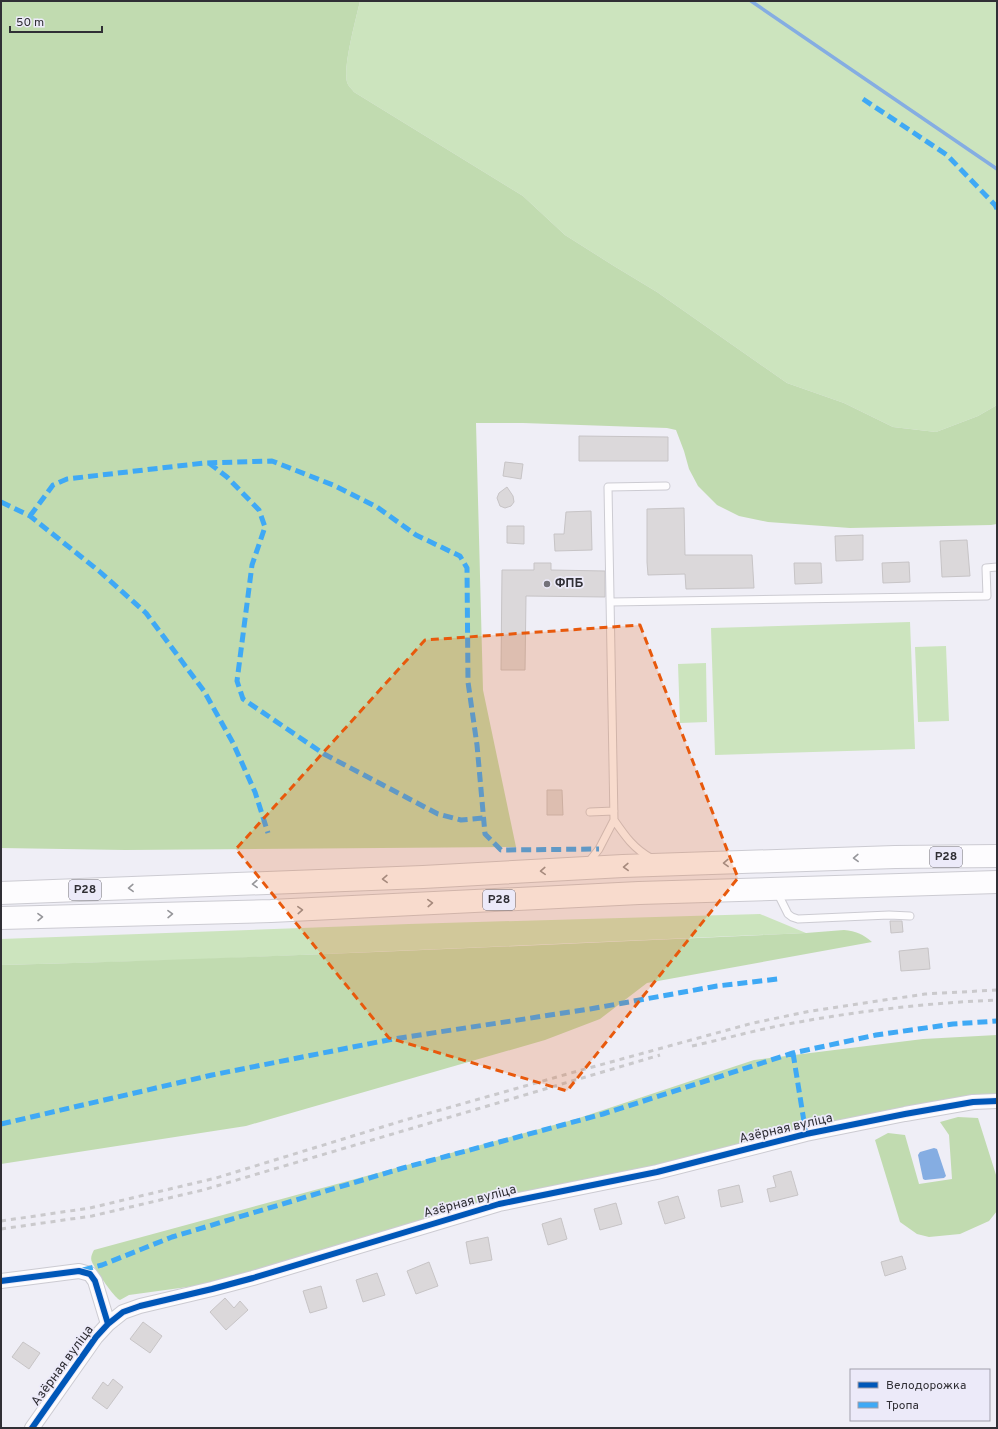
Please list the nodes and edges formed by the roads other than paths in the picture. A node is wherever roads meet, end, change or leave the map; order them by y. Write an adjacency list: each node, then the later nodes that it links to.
1 (666, 486): 3 (lane)
2 (997, 567): 3 (lane)
3 (610, 602): 4 (lane)
4 (614, 811): 5 (lane); 6 (lane)
5 (590, 812)
6 (614, 820): 8 (lane); 9 (lane)
7 (997, 856): 8 (highway, Р28, one-way to 8)
8 (665, 866): 9 (highway, Р28, one-way to 9)
9 (582, 870): 12 (highway, Р28, one-way to 12)
10 (997, 882): 11 (highway, Р28)
11 (775, 888): 13 (lane); 14 (highway, Р28, one-way to 11)
12 (1, 893)
13 (910, 916)
14 (1, 918)
15 (997, 1101): 17 (street, Азёрная вуліца)
16 (1, 1280): 17 (street)
17 (108, 1324): 18 (street, Азёрная вуліца)
18 (32, 1428)

